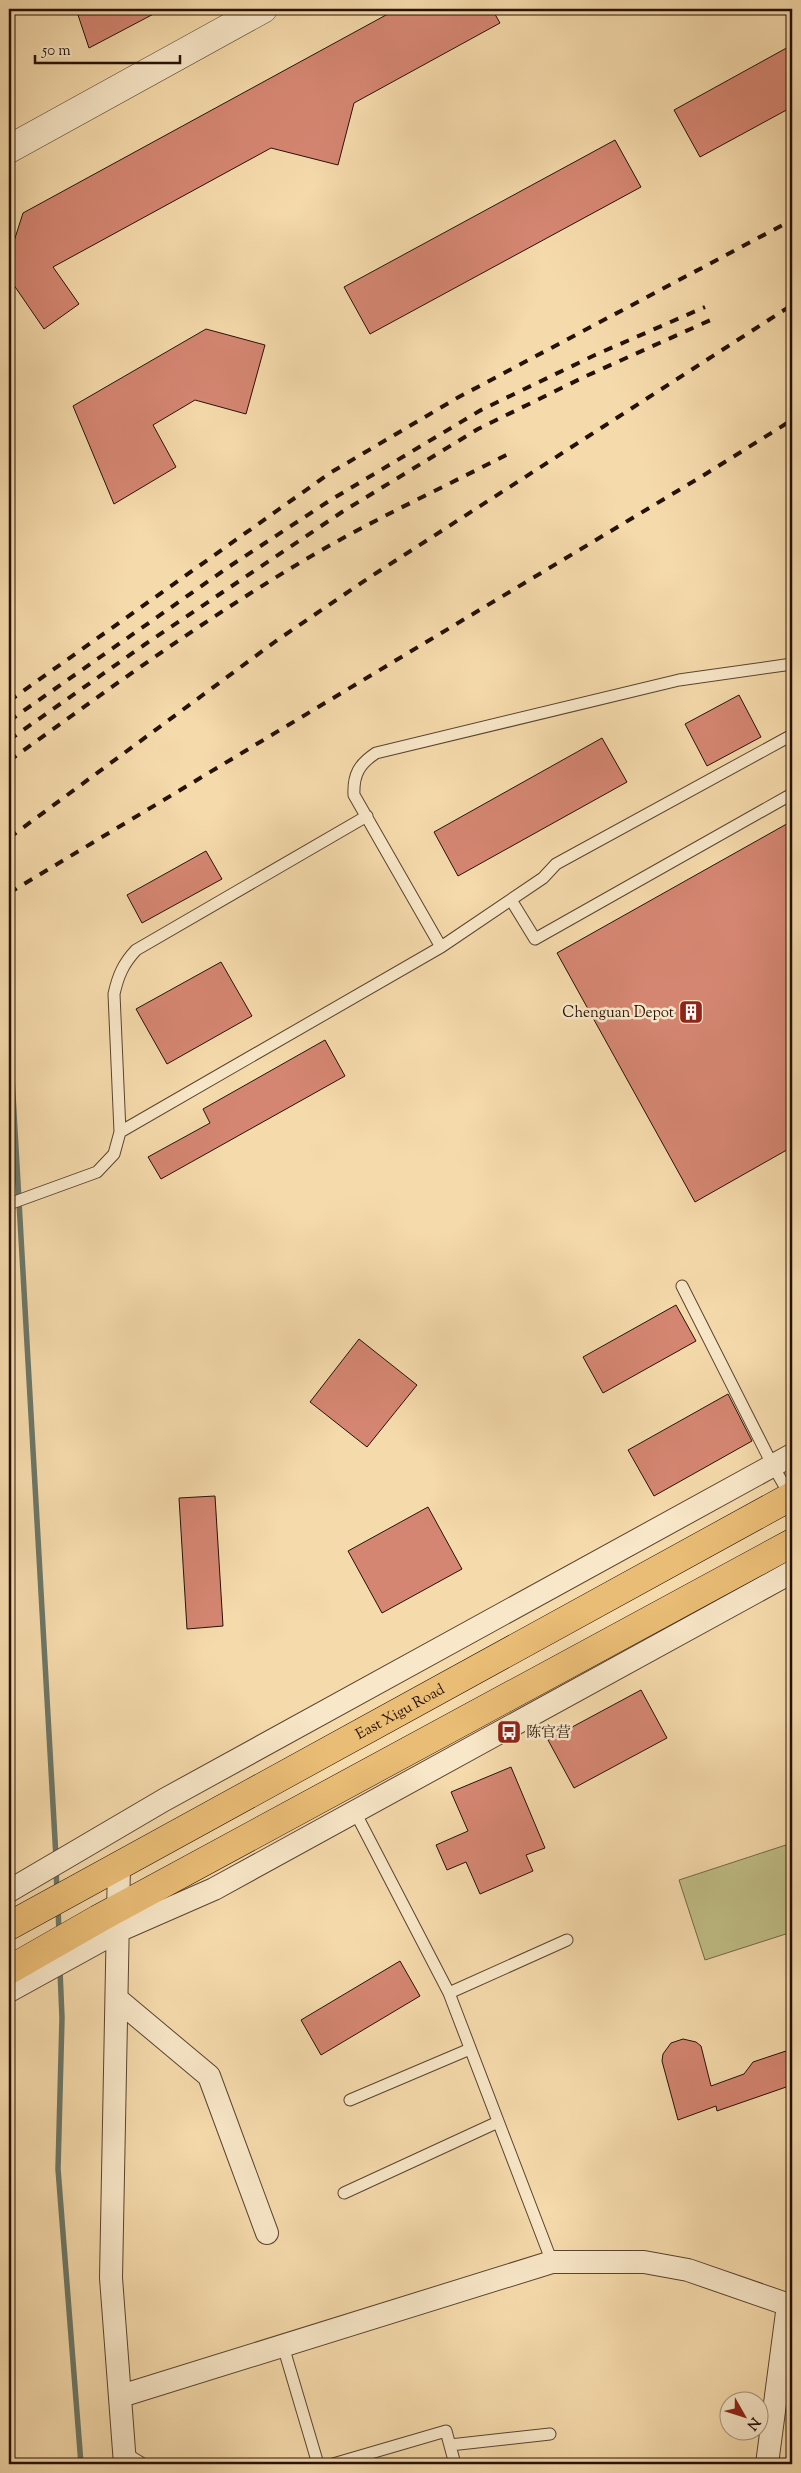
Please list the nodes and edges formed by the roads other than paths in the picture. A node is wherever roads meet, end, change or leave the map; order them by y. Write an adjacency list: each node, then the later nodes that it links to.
1 (263, 9): 2 (street)
2 (9, 149)
3 (792, 664): 6 (lane)
4 (792, 736): 7 (lane)
5 (792, 794): 7 (lane)
6 (367, 816): 8 (lane); 9 (lane)
7 (511, 900): 8 (lane)
8 (441, 947): 9 (lane)
9 (120, 1132): 10 (lane)
10 (9, 1204)
11 (682, 1286): 13 (lane)
12 (792, 1455): 13 (street)
13 (773, 1466): 14 (lane); 19 (street)
14 (792, 1497): 18 (main road, East Xigu Road)
15 (792, 1543): 21 (main road)
16 (792, 1572): 17 (street)
17 (354, 1812): 21 (street); 24 (lane)
18 (119, 1864): 20 (main road, East Xigu Road); 21 (street)
19 (12, 1890)
20 (13, 1924)
21 (109, 1925): 23 (main road); 25 (street)
22 (567, 1940): 24 (lane)
23 (15, 1977)
24 (449, 1993): 26 (lane)
25 (116, 1999): 30 (street); 34 (street)
26 (470, 2049): 27 (lane); 28 (lane)
27 (350, 2100)
28 (498, 2122): 29 (lane); 31 (lane)
29 (344, 2193)
30 (267, 2233)
31 (552, 2262): 32 (street); 33 (street)
32 (791, 2303): 41 (street)
33 (283, 2346): 34 (street); 38 (lane)
34 (121, 2396): 37 (street)
35 (550, 2434): 36 (lane)
36 (450, 2445): 39 (lane); 40 (lane)
37 (131, 2461)
38 (318, 2464)
39 (333, 2464)
40 (455, 2464)
41 (767, 2464)

